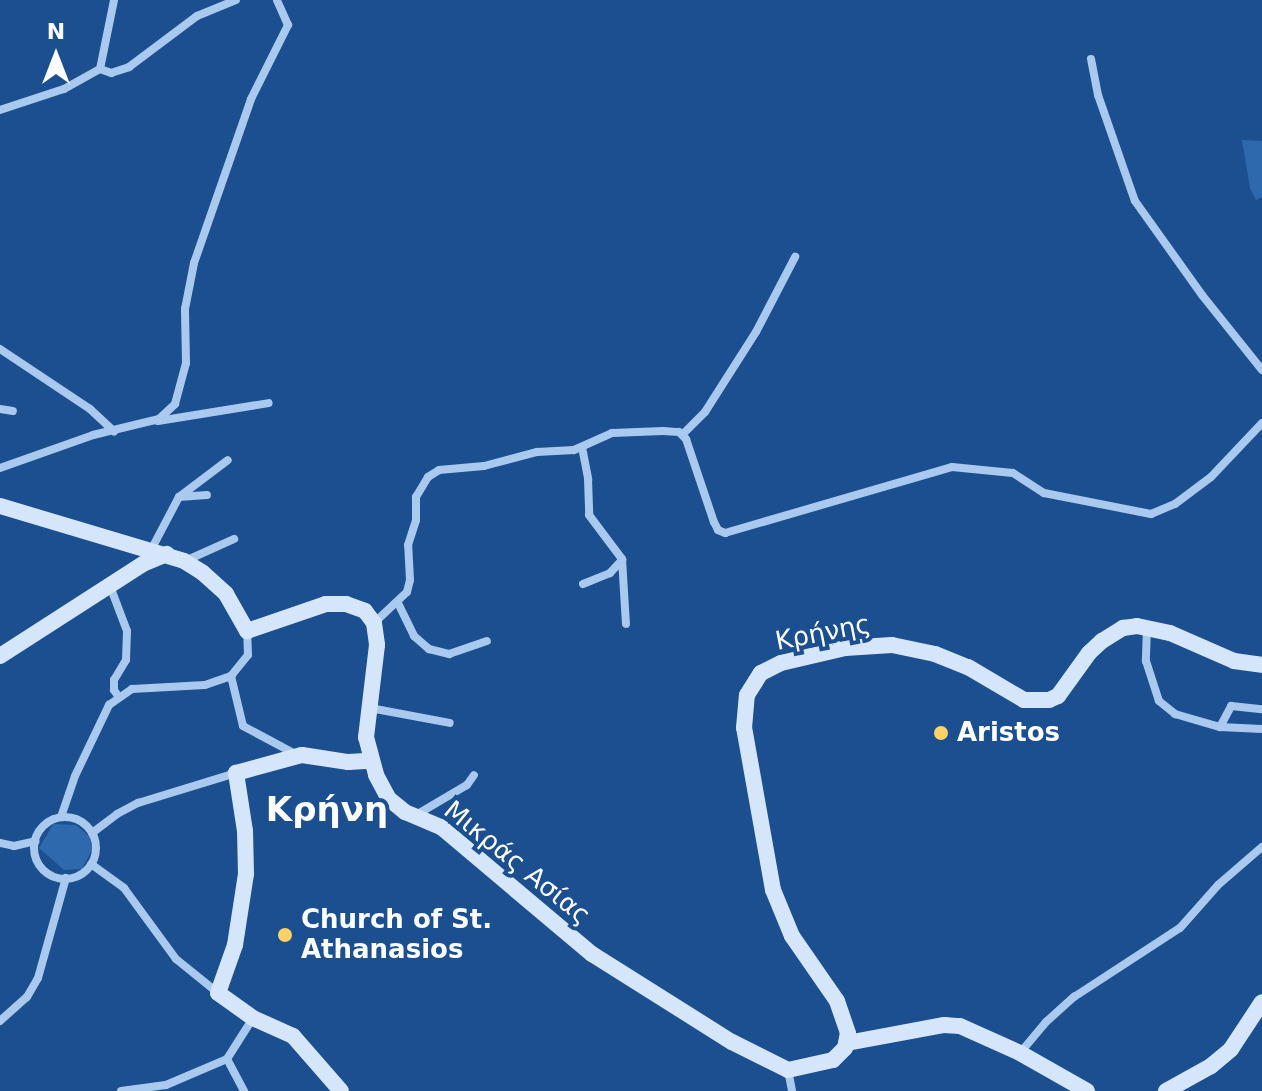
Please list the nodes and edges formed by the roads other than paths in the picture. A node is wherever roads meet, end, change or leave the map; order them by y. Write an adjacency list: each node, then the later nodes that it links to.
1 (114, 0): 5 (street)
2 (236, 0): 5 (street)
3 (277, 0): 13 (street)
4 (1091, 59): 9 (street)
5 (100, 69): 6 (street)
6 (0, 110)
7 (795, 257): 16 (street)
8 (0, 349): 15 (street)
9 (1262, 370)
10 (269, 403): 13 (street)
11 (0, 409): 12 (street)
12 (13, 411)
13 (149, 421): 15 (street)
14 (1262, 423): 16 (street)
15 (114, 431): 19 (street)
16 (683, 434): 17 (street)
17 (582, 447): 25 (street); 29 (street)
18 (228, 460): 21 (street)
19 (0, 468)
20 (207, 495): 21 (street)
21 (179, 497): 24 (street)
22 (0, 506): 24 (street)
23 (234, 539): 26 (street)
24 (159, 552): 26 (street); 28 (street)
25 (622, 559): 27 (street); 31 (street)
26 (184, 561): 33 (street)
27 (583, 584)
28 (110, 586): 35 (street); 38 (street)
29 (398, 603): 30 (street); 34 (street)
30 (374, 623): 33 (street); 39 (street, Μικράς Ασίας)
31 (626, 624)
32 (1147, 627): 36 (street); 42 (street); 60 (street, Κρήνης)
33 (247, 631): 37 (street)
34 (487, 641)
35 (0, 656)
36 (1262, 665)
37 (231, 676): 38 (street); 44 (street)
38 (118, 696): 49 (street)
39 (369, 708): 41 (street); 45 (street, Μικράς Ασίας)
40 (1262, 709): 42 (street)
41 (450, 723)
42 (1220, 727): 43 (street)
43 (1262, 729)
44 (297, 755): 45 (street); 46 (street)
45 (370, 761): 48 (street, Μικράς Ασίας)
46 (236, 773): 50 (street); 56 (street)
47 (474, 775): 48 (street)
48 (416, 815): 63 (street, Μικράς Ασίας)
49 (61, 817): 50 (street); 51 (street)
50 (92, 833): 54 (street)
51 (35, 841): 52 (street); 55 (street)
52 (0, 843)
53 (1262, 847): 61 (street)
54 (91, 864): 55 (street); 56 (street)
55 (66, 878): 59 (street)
56 (218, 993): 58 (street)
57 (1262, 1002): 69 (street)
58 (253, 1018): 62 (street); 66 (street)
59 (0, 1021)
60 (847, 1043): 61 (street); 63 (street)
61 (1020, 1053): 68 (street)
62 (227, 1059): 64 (street); 65 (street)
63 (788, 1070): 67 (street)
64 (121, 1091)
65 (244, 1091)
66 (341, 1091)
67 (792, 1091)
68 (1087, 1091)
69 (1166, 1091)

